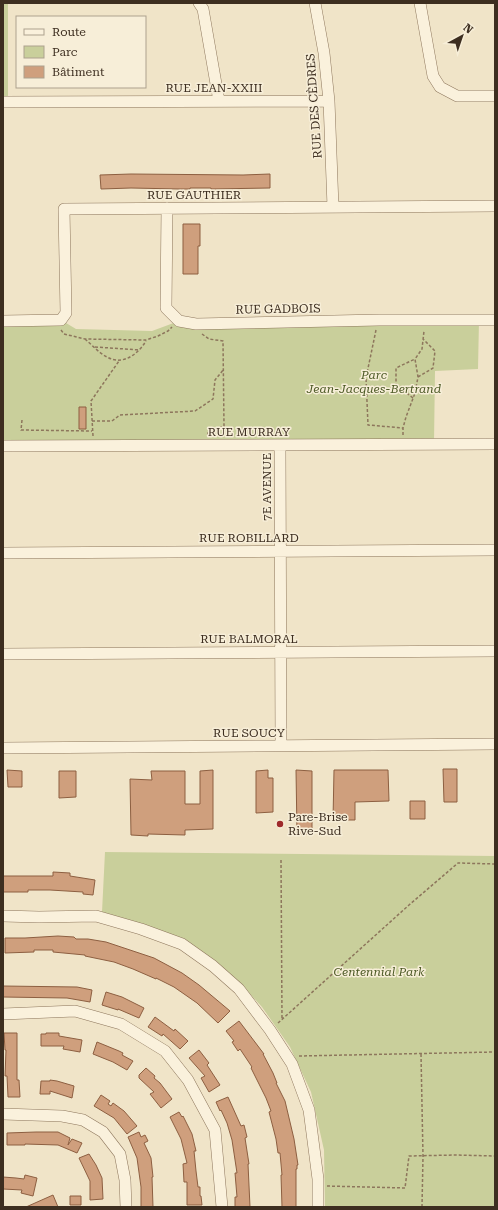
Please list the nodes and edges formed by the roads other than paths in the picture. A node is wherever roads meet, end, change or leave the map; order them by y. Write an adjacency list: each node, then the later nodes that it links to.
1 (199, 3): 5 (street)
2 (315, 3): 6 (street, RUE DES CÈDRES)
3 (420, 3): 4 (street)
4 (495, 96)
5 (219, 101): 6 (street, RUE JEAN-XXIII); 7 (street, RUE JEAN-XXIII)
6 (329, 101): 9 (street, RUE DES CÈDRES)
7 (3, 102)
8 (495, 206): 9 (street, RUE GAUTHIER)
9 (333, 207): 10 (street, RUE GAUTHIER)
10 (167, 208): 11 (street, RUE GADBOIS); 12 (street, RUE GAUTHIER)
11 (495, 320)
12 (3, 321)
13 (495, 444): 14 (street, RUE MURRAY)
14 (280, 445): 15 (street, RUE MURRAY); 17 (street, 7E AVENUE)
15 (3, 446)
16 (495, 550): 17 (street, RUE ROBILLARD)
17 (281, 551): 18 (street, RUE ROBILLARD); 20 (street, 7E AVENUE)
18 (3, 553)
19 (495, 651): 20 (street, RUE BALMORAL)
20 (281, 652): 21 (street, RUE BALMORAL); 23 (street, 7E AVENUE)
21 (3, 654)
22 (495, 744): 23 (street, RUE SOUCY)
23 (282, 746): 24 (street, RUE SOUCY)
24 (3, 748)
25 (3, 916): 30 (street)
26 (3, 1014): 29 (street)
27 (3, 1114): 28 (street)
28 (126, 1207)
29 (222, 1207)
30 (318, 1207)

